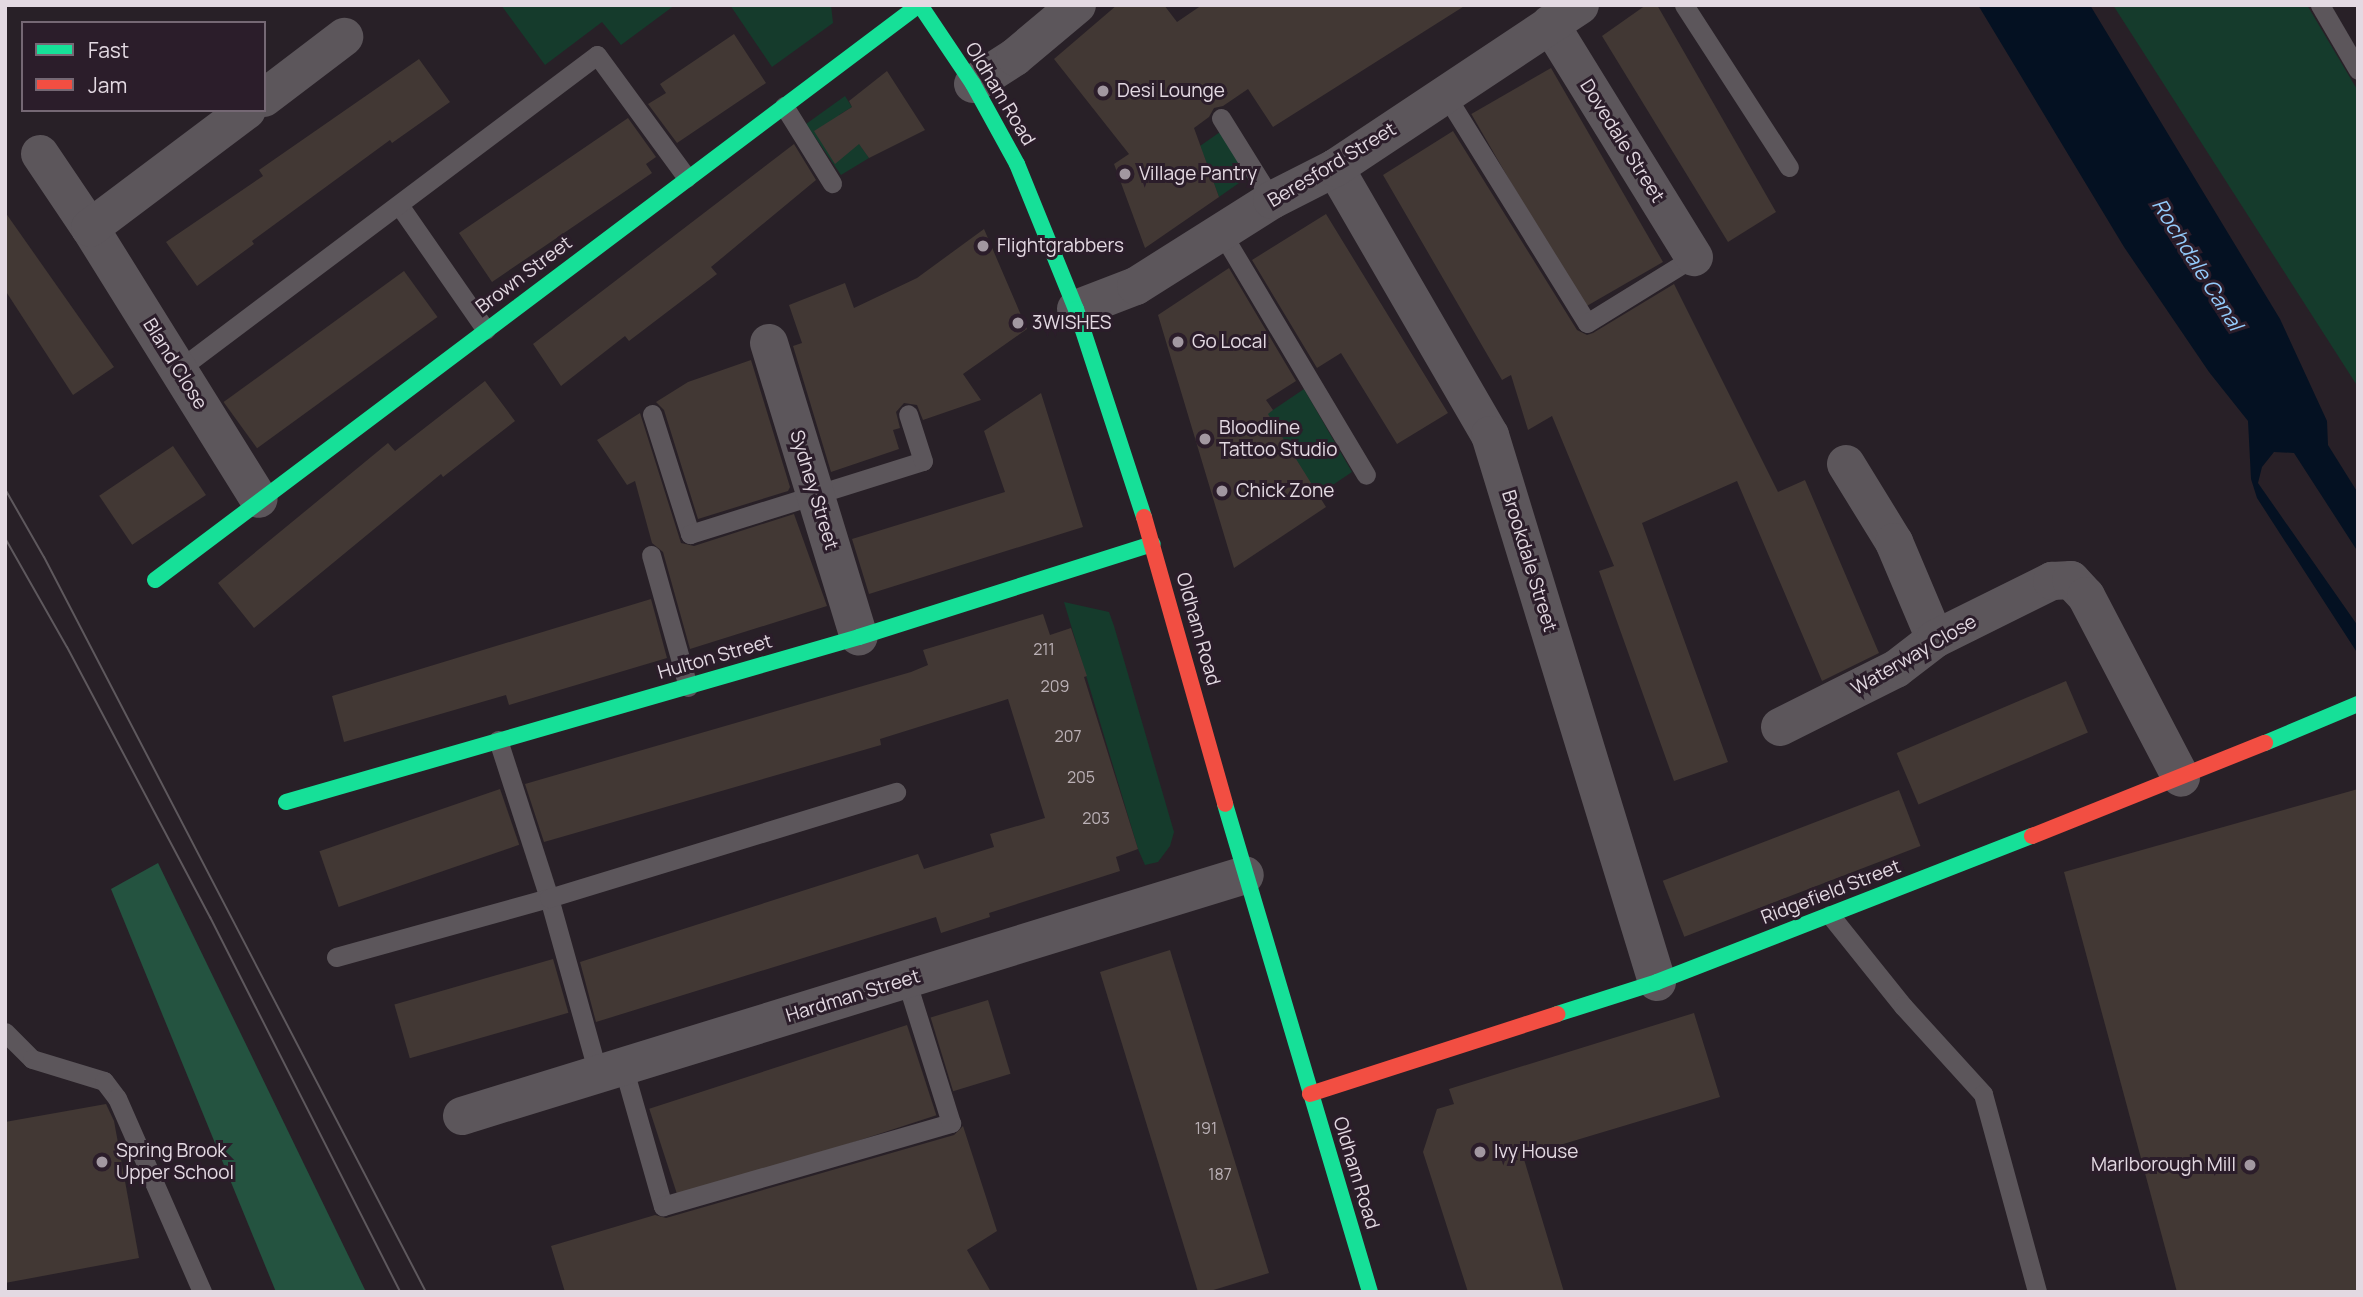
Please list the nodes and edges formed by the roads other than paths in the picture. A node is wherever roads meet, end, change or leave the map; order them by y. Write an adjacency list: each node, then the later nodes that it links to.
1 (919, 5): 8 (main road, Oldham Road); 11 (main road, Brown Street)
2 (1077, 5): 8 (street)
3 (1684, 5): 15 (lane)
4 (2320, 5): 7 (lane)
5 (1565, 15): 9 (street, Beresford Street); 23 (street, Dovedale Street)
6 (344, 37): 10 (street)
7 (2358, 70)
8 (973, 84): 24 (main road, Oldham Road)
9 (1445, 94): 16 (street, Beresford Street); 23 (lane)
10 (266, 96)
11 (784, 106): 17 (main road, Brown Street); 18 (lane)
12 (244, 112): 21 (street)
13 (1221, 118): 19 (lane)
14 (40, 155): 21 (street, Bland Close)
15 (1789, 167)
16 (1335, 168): 19 (street, Beresford Street); 51 (street, Brookdale Street)
17 (687, 178): 20 (lane); 25 (main road, Brown Street)
18 (832, 183)
19 (1272, 200): 22 (street, Beresford Street)
20 (399, 205): 25 (lane); 27 (lane)
21 (90, 228): 27 (street, Bland Close)
22 (1223, 234): 24 (street, Beresford Street); 31 (lane)
23 (1694, 257)
24 (1076, 309): 34 (main road, Oldham Road)
25 (486, 330): 33 (main road, Brown Street)
26 (769, 343): 32 (street, Sydney Street)
27 (178, 370): 33 (street, Bland Close)
28 (652, 414): 32 (lane)
29 (908, 414): 32 (lane)
30 (1846, 464): 38 (street)
31 (1366, 475)
32 (816, 495): 37 (street, Sydney Street)
33 (259, 499): 36 (main road, Brown Street)
34 (1153, 544): 37 (main road, Hulton Street); 46 (main road, Oldham Road)
35 (651, 555): 39 (lane)
36 (155, 580)
37 (859, 637): 39 (main road, Hulton Street)
38 (1935, 639): 41 (street, Waterway Close); 43 (street, Waterway Close)
39 (688, 687): 42 (main road, Hulton Street)
40 (2358, 704): 43 (main road, Ridgefield Street)
41 (1780, 727)
42 (498, 740): 45 (main road, Hulton Street); 47 (lane)
43 (2181, 779): 48 (main road, Ridgefield Street)
44 (896, 792): 47 (lane)
45 (286, 802)
46 (1245, 875): 50 (street, Hardman Street); 54 (main road, Oldham Road)
47 (549, 898): 49 (lane); 53 (lane)
48 (1830, 915): 51 (main road, Ridgefield Street); 58 (lane)
49 (336, 957)
50 (906, 979): 53 (street, Hardman Street); 53 (lane)
51 (1657, 982): 54 (main road, Ridgefield Street)
52 (5, 1032): 56 (lane)
53 (611, 1070): 55 (street, Hardman Street)
54 (1310, 1094): 57 (main road, Oldham Road)
55 (462, 1116)
56 (202, 1292)
57 (1370, 1292)
58 (2038, 1292)

